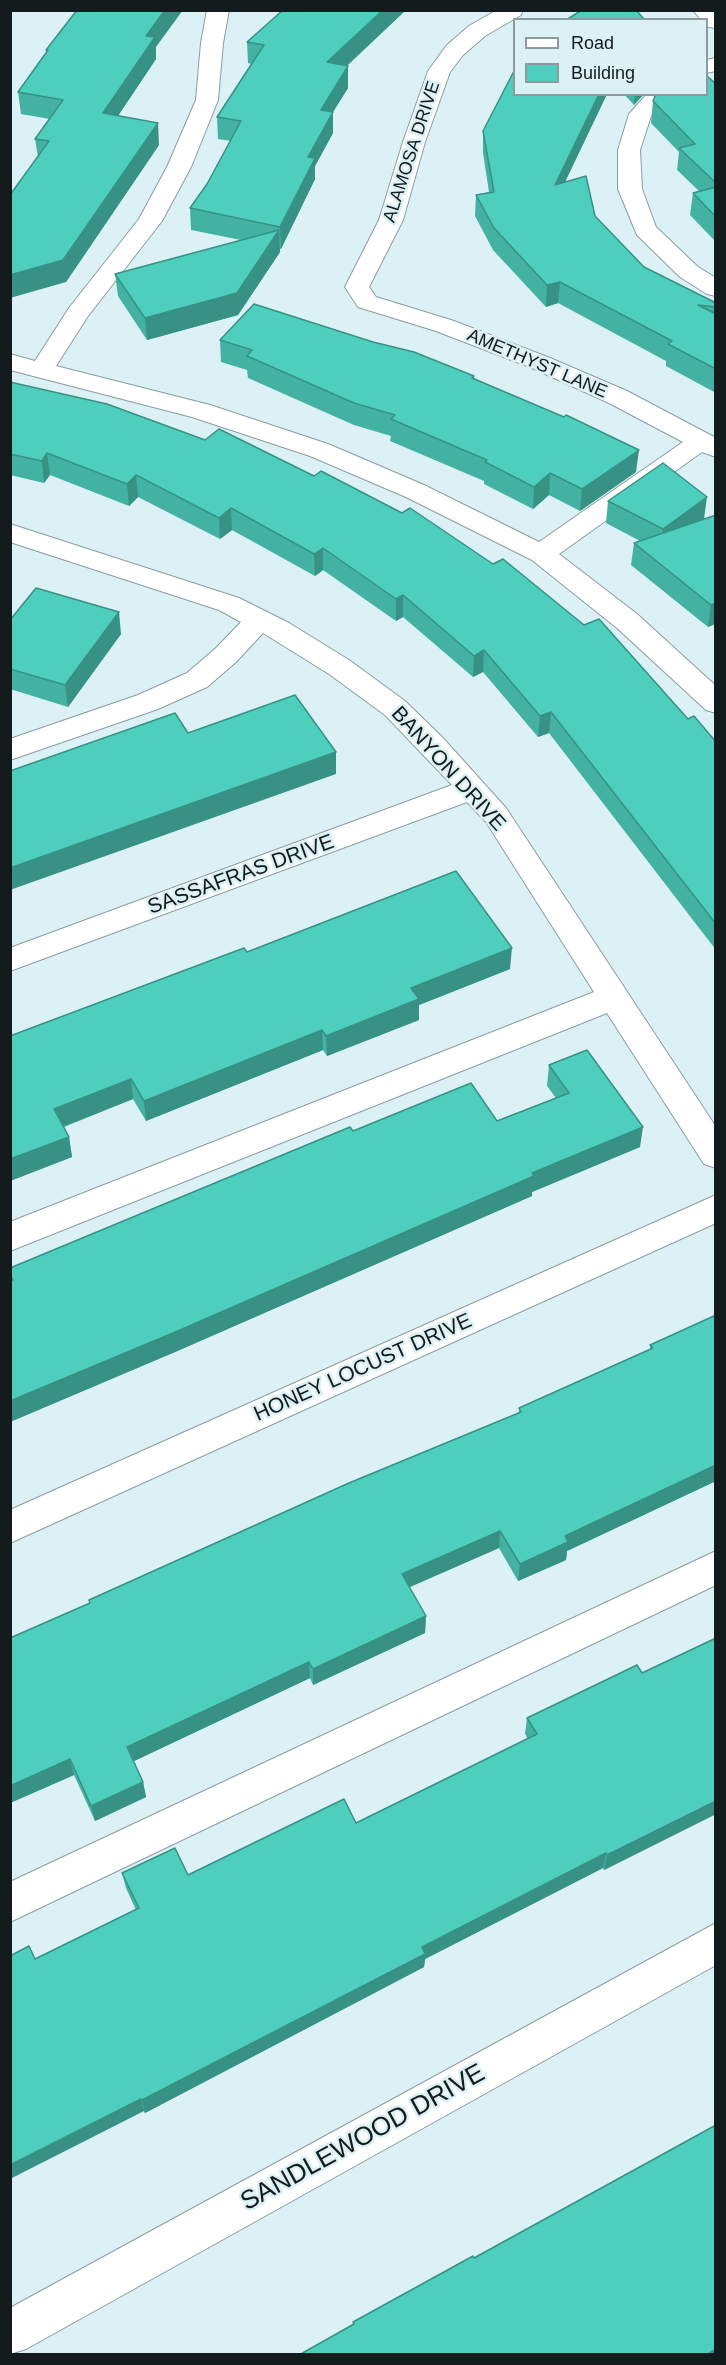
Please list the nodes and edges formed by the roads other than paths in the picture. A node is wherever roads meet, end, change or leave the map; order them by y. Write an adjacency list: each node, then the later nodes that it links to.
1 (218, 10): 9 (street)
2 (513, 10): 6 (street, ALAMOSA DRIVE)
3 (704, 10): 4 (street)
4 (716, 22)
5 (658, 96): 7 (street)
6 (357, 287): 10 (street, AMETHYST LANE)
7 (716, 289)
8 (10, 362): 9 (street)
9 (42, 369): 12 (street)
10 (708, 445): 12 (street)
11 (10, 533): 13 (street, BANYON DRIVE)
12 (541, 554): 14 (street)
13 (259, 620): 15 (street); 16 (street, BANYON DRIVE)
14 (716, 703)
15 (10, 750)
16 (471, 789): 17 (street, SASSAFRAS DRIVE); 18 (street, BANYON DRIVE)
17 (10, 960)
18 (614, 997): 19 (street, BANYON DRIVE); 21 (street)
19 (716, 1155)
20 (716, 1208): 22 (street, HONEY LOCUST DRIVE)
21 (10, 1237)
22 (10, 1527)
23 (716, 1567): 24 (street)
24 (10, 1903)
25 (716, 1943): 26 (street, SANDLEWOOD DRIVE)
26 (10, 2333)

